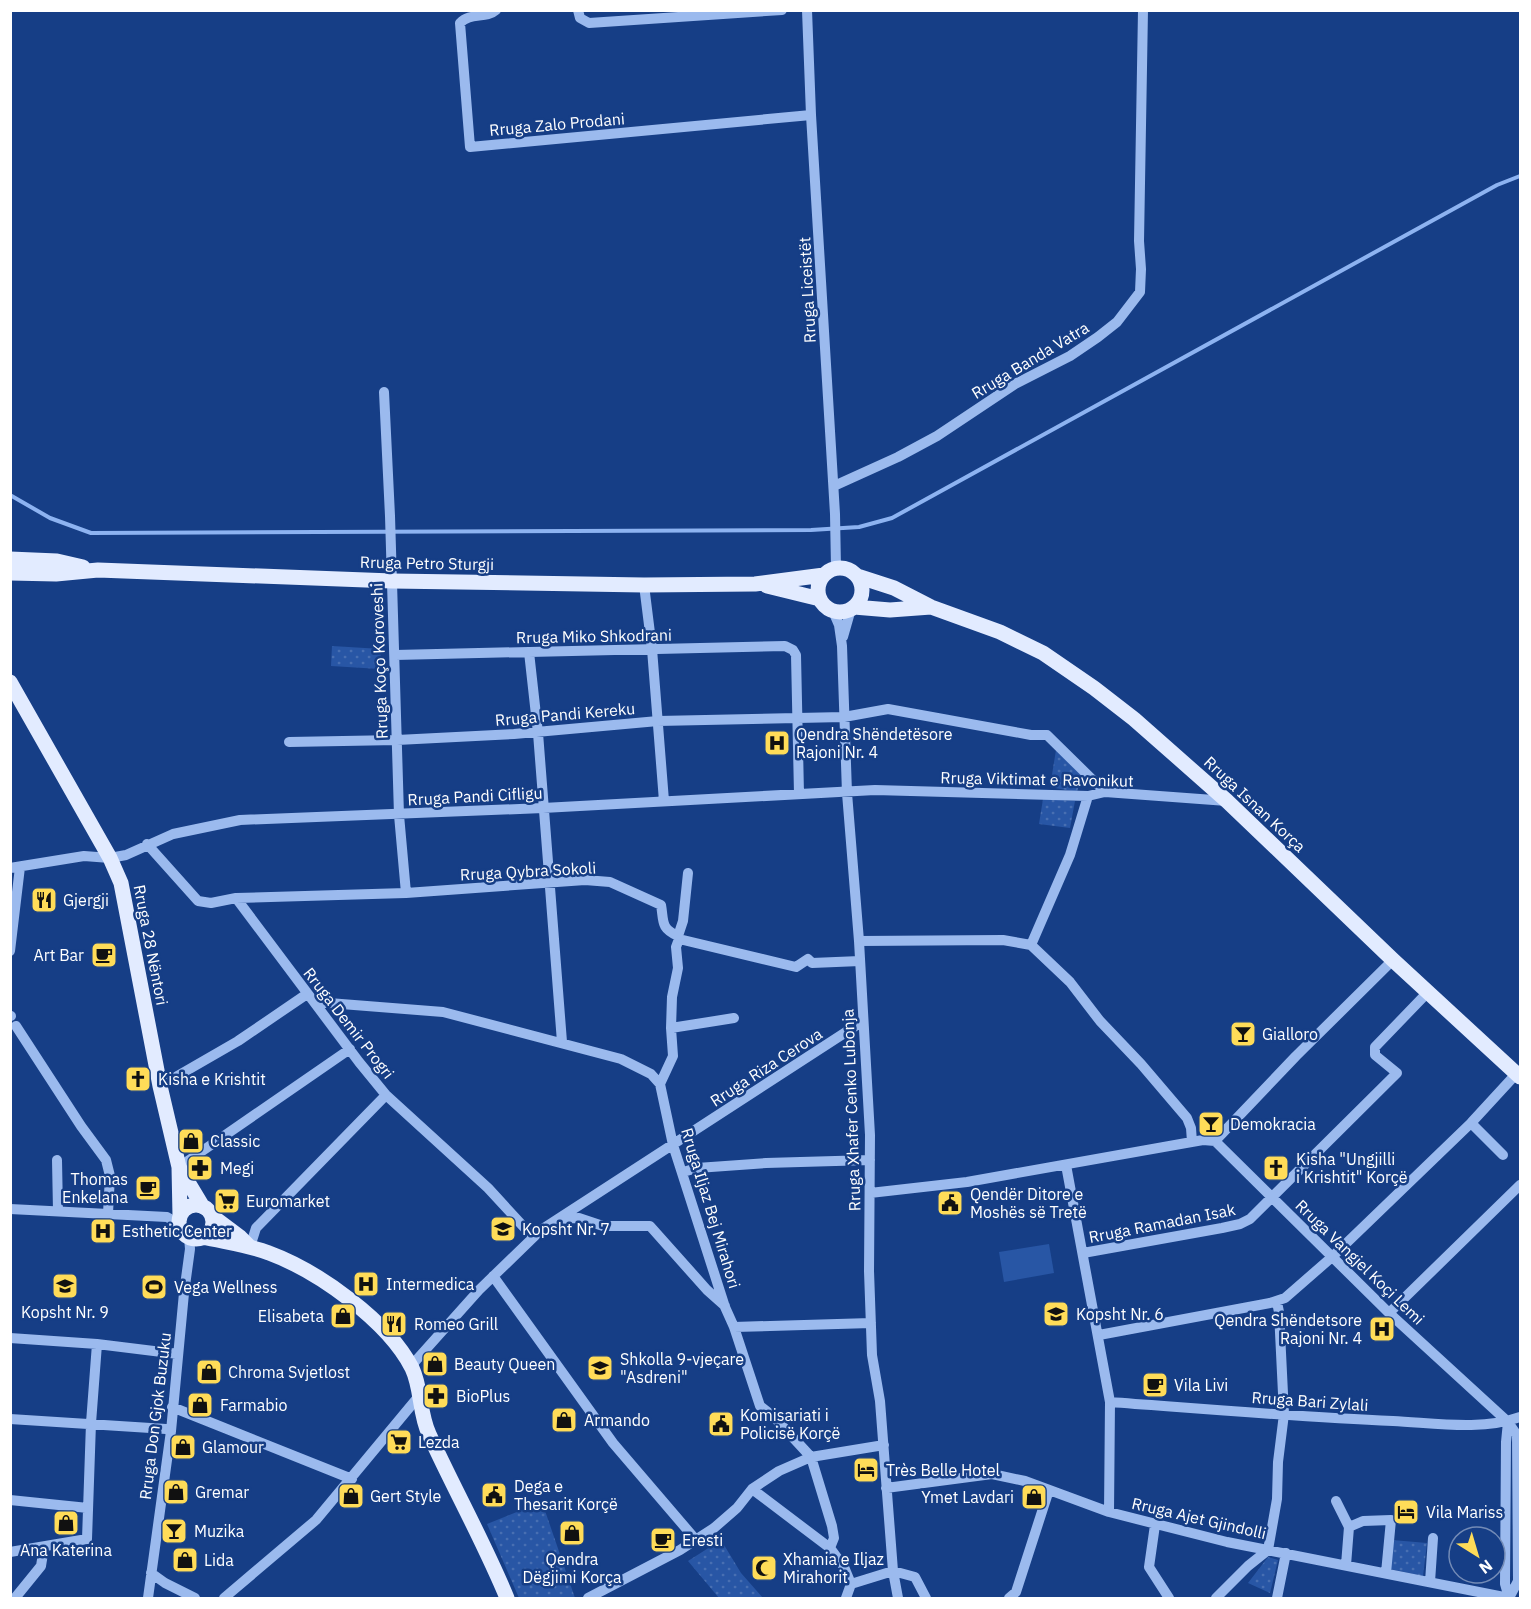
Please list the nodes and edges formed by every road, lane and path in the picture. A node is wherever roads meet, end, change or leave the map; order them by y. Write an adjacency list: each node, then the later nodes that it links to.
1 (496, 10): 6 (street, Rruga Zalo Prodani)
2 (578, 10): 3 (street)
3 (782, 10)
4 (807, 10): 6 (street, Rruga Liceistët)
5 (1143, 10): 8 (street, Rruga Banda Vatra)
6 (811, 115): 8 (street, Rruga Liceistët)
7 (384, 392): 14 (street, Rruga Koço Koroveshi)
8 (834, 486): 10 (street, Rruga Liceistët)
9 (10, 559): 11 (main road, Rruga Petro Sturgji)
10 (832, 566): 13 (main road); 15 (main road, Rruga Petro Sturgji); 17 (main road)
11 (98, 570): 12 (main road, Rruga Petro Sturgji); 14 (main road, Rruga Petro Sturgji)
12 (10, 573)
13 (857, 576): 18 (main road, Rruga Isnan Korça); 19 (main road)
14 (392, 580): 16 (main road, Rruga Petro Sturgji); 24 (street, Rruga Koço Koroveshi)
15 (755, 584): 16 (main road, Rruga Petro Sturgji); 17 (main road, Rruga Petro Sturgji)
16 (644, 585): 22 (street)
17 (820, 599): 20 (main road)
18 (931, 607): 19 (main road, Rruga Isnan Korça); 37 (main road, Rruga Isnan Korça)
19 (852, 608): 20 (main road); 21 (street, Rruga Xhafer Cenko Lubonja)
20 (833, 611): 21 (street, Rruga Xhafer Cenko Lubonja)
21 (842, 646): 26 (street, Rruga Xhafer Cenko Lubonja)
22 (652, 649): 23 (street, Rruga Miko Shkodrani); 27 (street, Rruga Miko Shkodrani); 28 (street)
23 (529, 652): 24 (street, Rruga Miko Shkodrani); 29 (street)
24 (395, 655): 30 (street, Rruga Koço Koroveshi)
25 (10, 682): 41 (main road, Rruga 28 Nëntori)
26 (844, 717): 27 (street, Rruga Pandi Kereku); 32 (street, Rruga Pandi Kereku); 33 (street, Rruga Xhafer Cenko Lubonja)
27 (797, 718): 28 (street, Rruga Pandi Kereku); 34 (street)
28 (658, 721): 29 (street, Rruga Pandi Kereku); 36 (street)
29 (538, 733): 30 (street, Rruga Pandi Kereku); 38 (street)
30 (397, 740): 31 (street, Rruga Pandi Kereku); 39 (street, Rruga Koço Koroveshi)
31 (289, 742)
32 (1106, 792): 35 (street, Rruga Viktimat e Ravonikut); 37 (street, Rruga Viktimat e Ravonikut)
33 (847, 793): 34 (street, Rruga Pandi Cifligu); 35 (street, Rruga Viktimat e Ravonikut); 48 (street, Rruga Xhafer Cenko Lubonja)
34 (799, 794): 36 (street, Rruga Pandi Cifligu)
35 (1088, 796): 49 (street)
36 (664, 801): 38 (street, Rruga Pandi Cifligu)
37 (1227, 801): 51 (main road, Rruga Isnan Korça)
38 (543, 808): 39 (street, Rruga Pandi Cifligu); 44 (street)
39 (399, 814): 40 (street, Rruga Pandi Cifligu); 45 (street, Rruga Koço Koroveshi)
40 (147, 844): 41 (street, Rruga Pandi Cifligu); 46 (street)
41 (110, 858): 42 (street); 64 (main road, Rruga 28 Nëntori)
42 (15, 867): 50 (street)
43 (688, 873): 47 (street)
44 (550, 882): 45 (street, Rruga Qybra Sokoli); 47 (street, Rruga Qybra Sokoli); 60 (street)
45 (406, 893): 46 (street, Rruga Qybra Sokoli)
46 (236, 898): 54 (street, Rruga Demir Progri)
47 (679, 937): 52 (street); 59 (street)
48 (859, 941): 49 (street); 52 (street, Rruga Xhafer Cenko Lubonja)
49 (1031, 945): 68 (street)
50 (10, 951)
51 (1393, 960): 53 (main road, Rruga Isnan Korça); 67 (street)
52 (860, 961): 58 (street, Rruga Xhafer Cenko Lubonja)
53 (1428, 992): 62 (main road, Rruga Isnan Korça); 78 (street, Rruga Ramadan Isak)
54 (307, 994): 55 (street, Rruga Demir Progri); 64 (street)
55 (316, 1002): 60 (street); 61 (street, Rruga Demir Progri)
56 (734, 1018): 59 (street)
57 (12, 1019): 82 (street)
58 (863, 1022): 69 (street, Rruga Riza Cerova); 72 (street, Rruga Xhafer Cenko Lubonja)
59 (671, 1028): 63 (street)
60 (562, 1042): 63 (street)
61 (350, 1049): 65 (street, Rruga Demir Progri); 74 (street)
62 (1519, 1075): 66 (street)
63 (660, 1084): 69 (street, Rruga Iljaz Bej Mirahori)
64 (160, 1086): 74 (main road, Rruga 28 Nëntori)
65 (386, 1095): 86 (street, Rruga Demir Progri); 87 (street)
66 (1471, 1123): 70 (street); 89 (street)
67 (1215, 1141): 68 (street); 78 (street, Rruga Vangjel Koçi Lemi)
68 (1192, 1142): 73 (street)
69 (673, 1145): 75 (street, Rruga Iljaz Bej Mirahori); 84 (street, Rruga Riza Cerova)
70 (1503, 1155)
71 (57, 1160): 80 (street)
72 (870, 1161): 75 (street); 77 (street, Rruga Xhafer Cenko Lubonja)
73 (1066, 1165): 77 (street); 88 (street)
74 (179, 1167): 81 (main road, Rruga 28 Nëntori); 83 (main road, Rruga 28 Nëntori)
75 (683, 1172): 92 (street, Rruga Iljaz Bej Mirahori)
76 (1521, 1185): 93 (street)
77 (870, 1193): 94 (street, Rruga Xhafer Cenko Lubonja)
78 (1273, 1198): 88 (street, Rruga Ramadan Isak); 89 (street, Rruga Vangjel Koçi Lemi)
79 (10, 1209): 80 (street)
80 (58, 1211): 82 (street)
81 (208, 1211): 83 (main road); 85 (main road); 87 (main road, Rruga 28 Nëntori)
82 (108, 1214): 83 (street)
83 (180, 1220): 85 (main road)
84 (556, 1220): 86 (street, Rruga Riza Cerova); 92 (street)
85 (196, 1237): 87 (main road, Rruga 28 Nëntori); 99 (street, Rruga Don Gjok Buzuku)
86 (533, 1237): 90 (street, Rruga Riza Cerova)
87 (250, 1247): 100 (main road, Rruga 28 Nëntori)
88 (1083, 1253): 96 (street)
89 (1332, 1257): 91 (street); 93 (street, Rruga Vangjel Koçi Lemi)
90 (493, 1276): 100 (street, Rruga Riza Cerova); 123 (street)
91 (1277, 1302): 96 (street); 104 (street)
92 (725, 1307): 95 (street, Rruga Iljaz Bej Mirahori)
93 (1389, 1313): 107 (street, Rruga Vangjel Koçi Lemi)
94 (871, 1323): 95 (street); 110 (street, Rruga Xhafer Cenko Lubonja)
95 (735, 1327): 111 (street, Rruga Iljaz Bej Mirahori)
96 (1098, 1335): 102 (street)
97 (10, 1338): 98 (street)
98 (97, 1344): 99 (street); 108 (street)
99 (178, 1354): 103 (street, Rruga Don Gjok Buzuku)
100 (411, 1366): 101 (main road, Rruga 28 Nëntori)
101 (419, 1396): 112 (street); 139 (main road, Rruga 28 Nëntori)
102 (1110, 1402): 104 (street, Rruga Bari Zylali); 119 (street)
103 (172, 1407): 109 (street, Rruga Don Gjok Buzuku); 112 (street)
104 (1284, 1414): 107 (street, Rruga Bari Zylali); 126 (street)
105 (1521, 1418): 107 (street, Rruga Bari Zylali)
106 (10, 1419): 108 (street)
107 (1508, 1422): 148 (street)
108 (91, 1423): 109 (street); 118 (street)
109 (171, 1431): 131 (street, Rruga Don Gjok Buzuku)
110 (884, 1445): 111 (street); 113 (street, Rruga Xhafer Cenko Lubonja)
111 (811, 1457): 114 (street); 125 (street)
112 (352, 1479): 138 (street)
113 (886, 1488): 115 (street, Rruga Ajet Gjindolli); 130 (street, Rruga Xhafer Cenko Lubonja)
114 (752, 1489): 123 (street); 125 (street)
115 (1049, 1490): 119 (street, Rruga Ajet Gjindolli); 144 (street)
116 (10, 1500): 118 (street)
117 (1336, 1501): 121 (street)
118 (88, 1508): 124 (street)
119 (1109, 1512): 120 (street, Rruga Ajet Gjindolli)
120 (1155, 1525): 126 (street, Rruga Ajet Gjindolli); 145 (street)
121 (1349, 1527): 129 (street); 132 (street)
122 (1433, 1538): 133 (street)
123 (696, 1540): 140 (street)
124 (44, 1547): 127 (street); 135 (street)
125 (830, 1548): 134 (street)
126 (1268, 1550): 128 (street, Rruga Ajet Gjindolli); 146 (street)
127 (10, 1552)
128 (1286, 1553): 129 (street, Rruga Ajet Gjindolli); 147 (street)
129 (1346, 1565): 132 (street, Rruga Ajet Gjindolli)
130 (892, 1571): 134 (street); 142 (street, Rruga Xhafer Cenko Lubonja); 143 (street)
131 (151, 1573): 136 (street, Rruga Don Gjok Buzuku); 137 (street)
132 (1386, 1573): 133 (street, Rruga Ajet Gjindolli)
133 (1430, 1582): 148 (street, Rruga Ajet Gjindolli)
134 (851, 1584): 141 (street)
135 (15, 1599)
136 (148, 1599)
137 (195, 1599)
138 (224, 1599)
139 (507, 1599)
140 (588, 1599)
141 (846, 1599)
142 (898, 1599)
143 (926, 1599)
144 (1008, 1599)
145 (1169, 1599)
146 (1216, 1599)
147 (1277, 1599)
148 (1509, 1599)

